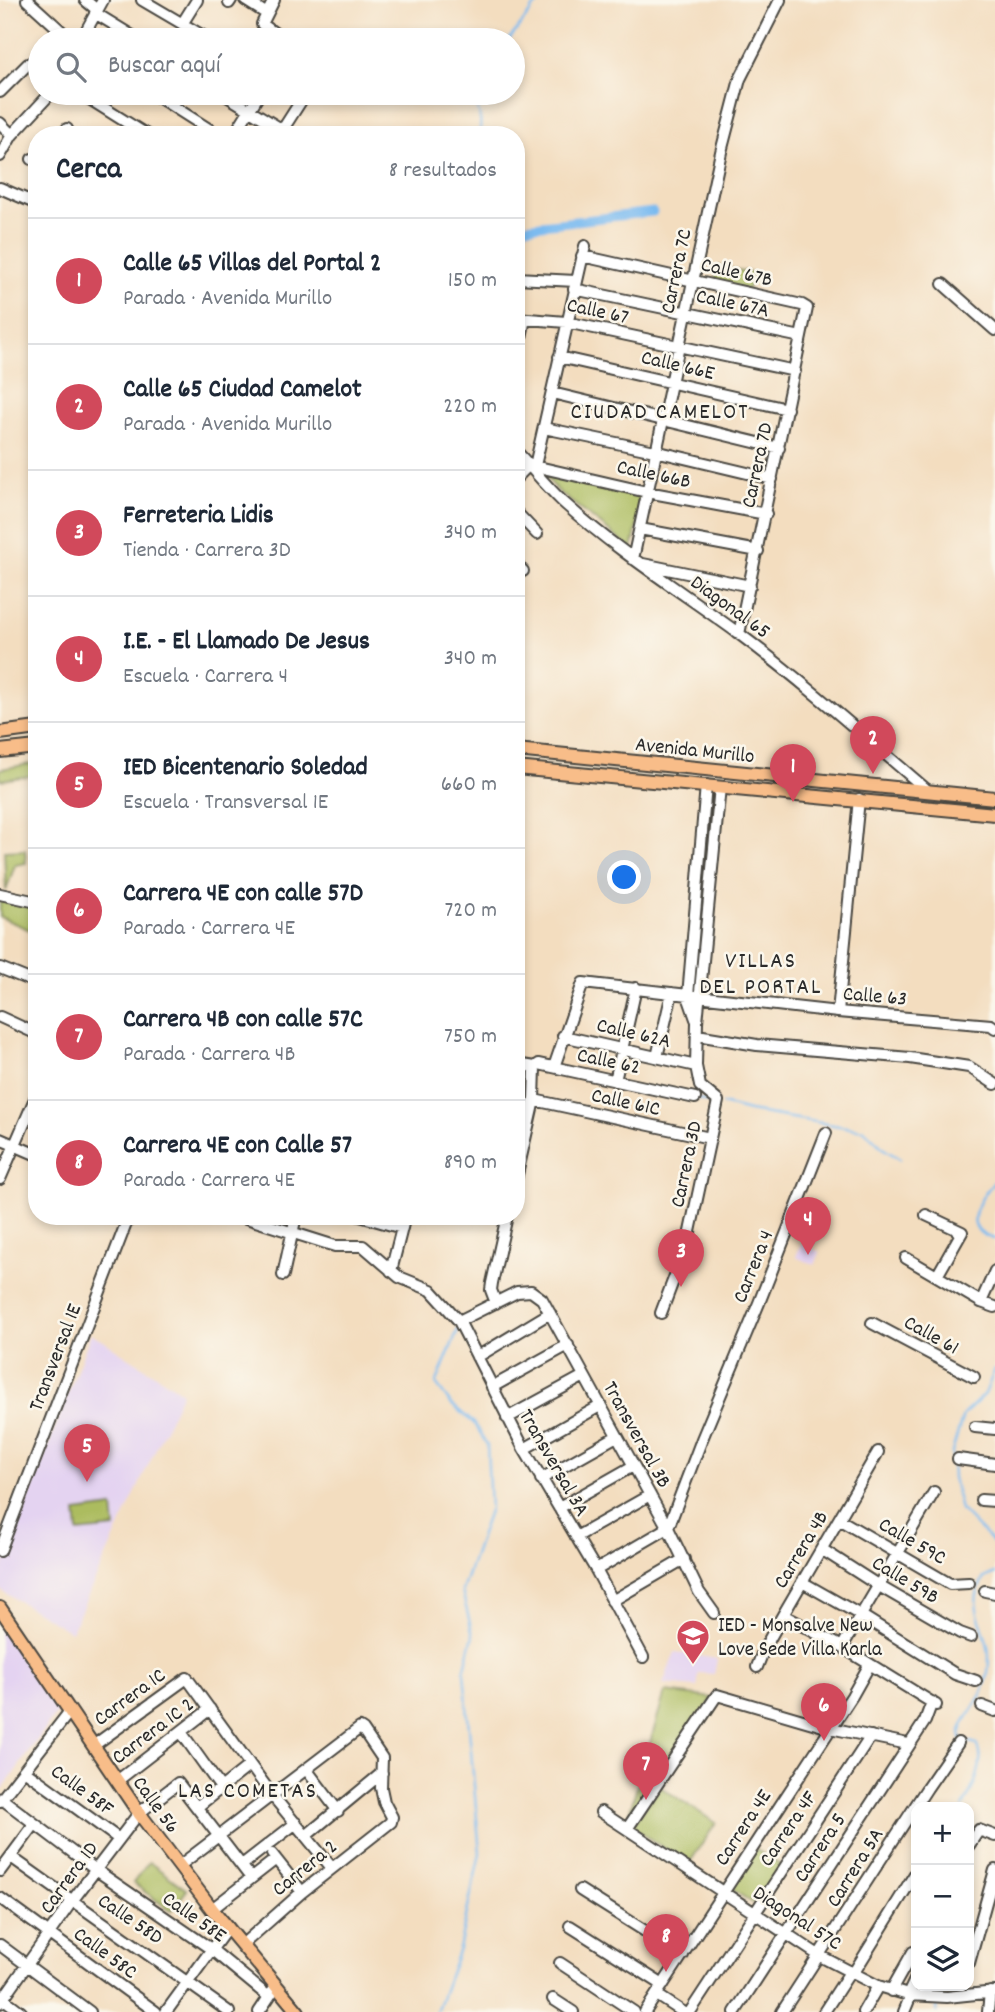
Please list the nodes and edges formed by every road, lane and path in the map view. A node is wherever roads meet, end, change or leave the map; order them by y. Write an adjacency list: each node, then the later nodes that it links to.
1 (27, 0): 12 (street)
2 (85, 0): 9 (street)
3 (103, 0): 9 (street)
4 (142, 0): 11 (street)
5 (197, 0): 11 (street)
6 (245, 0): 10 (street)
7 (275, 0): 10 (street)
8 (780, 0): 37 (street, Carrera 7C)
9 (96, 12): 13 (street); 14 (street)
10 (267, 14): 16 (street)
11 (182, 24): 15 (street)
12 (58, 28)
13 (87, 28)
14 (121, 28)
15 (187, 28)
16 (268, 28)
17 (28, 64): 18 (street)
18 (0, 92)
19 (40, 105): 32 (street)
20 (99, 105): 27 (street)
21 (171, 105): 28 (street)
22 (242, 105): 25 (street)
23 (253, 105): 25 (street)
24 (300, 105): 31 (street)
25 (250, 110): 29 (street); 30 (street)
26 (0, 122): 32 (street)
27 (133, 126)
28 (204, 126)
29 (240, 126)
30 (277, 126)
31 (290, 126)
32 (12, 135): 33 (street)
33 (0, 156)
34 (0, 188): 35 (street)
35 (28, 200)
36 (525, 279): 39 (street, Calle 67A)
37 (693, 280): 39 (street, Calle 67B); 40 (street, Calle 67B); 41 (street, Carrera 7C)
38 (943, 284): 44 (street)
39 (575, 285): 41 (street, Calle 67A); 43 (street)
40 (802, 305): 45 (street, Carrera 7D)
41 (686, 312): 45 (street, Calle 67A); 46 (street, Carrera 7C)
42 (525, 318): 43 (street, Calle 67)
43 (566, 322): 46 (street, Calle 67); 47 (street)
44 (995, 330)
45 (801, 337): 48 (street, Carrera 7D)
46 (678, 348): 48 (street, Calle 67); 49 (street, Carrera 7C)
47 (559, 357): 49 (street, Calle 66E); 50 (street)
48 (795, 371): 51 (street, Carrera 7D)
49 (670, 382): 51 (street, Calle 66E); 52 (street, Carrera 7C)
50 (552, 393): 52 (street); 53 (street)
51 (787, 409): 54 (street, Carrera 7D)
52 (662, 418): 54 (street); 55 (street, Carrera 7C)
53 (544, 428): 55 (street); 57 (street)
54 (779, 448): 59 (street, Carrera 7D)
55 (655, 451): 59 (street); 60 (street, Carrera 7C)
56 (525, 460): 57 (street, Diagonal 65)
57 (532, 467): 58 (street); 60 (street, Calle 66B); 66 (street, Diagonal 65)
58 (525, 472)
59 (772, 479): 61 (street, Carrera 7D)
60 (647, 492): 61 (street, Calle 66B); 63 (street, Carrera 7C)
61 (766, 514): 65 (street, Carrera 7D)
62 (525, 521): 64 (street)
63 (640, 529): 65 (street); 66 (street, Carrera 7C)
64 (537, 534)
65 (758, 551): 67 (street, Carrera 7D)
66 (636, 561): 67 (street); 68 (street, Diagonal 65)
67 (750, 586): 68 (street, Carrera 7D)
68 (739, 635): 77 (street, Diagonal 65)
69 (28, 729): 70 (main road)
70 (0, 733)
71 (28, 748): 72 (main road)
72 (0, 751)
73 (525, 751): 77 (main road, Avenida Murillo)
74 (525, 769): 75 (main road, Avenida Murillo)
75 (706, 785): 76 (main road, Avenida Murillo); 81 (street)
76 (720, 787): 79 (main road, Avenida Murillo); 82 (street)
77 (927, 790): 78 (main road, Avenida Murillo)
78 (995, 797)
79 (859, 799): 80 (main road, Avenida Murillo); 90 (street)
80 (995, 814)
81 (701, 839): 82 (street); 89 (street)
82 (715, 841): 89 (street)
83 (0, 894): 84 (street)
84 (28, 900)
85 (0, 968): 86 (street)
86 (28, 979)
87 (636, 988): 88 (street, Calle 63); 95 (street, Calle 63); 96 (street)
88 (671, 993): 89 (street, Calle 63); 97 (street)
89 (694, 996): 90 (street, Calle 63); 94 (street)
90 (838, 1012): 92 (street, Calle 63)
91 (0, 1017): 93 (street)
92 (995, 1028)
93 (28, 1030)
94 (696, 1035): 99 (street); 103 (street)
95 (563, 1036): 96 (street, Calle 62A); 101 (street)
96 (622, 1049): 97 (street, Calle 62A); 102 (street)
97 (657, 1057): 99 (street, Calle 62A)
98 (525, 1065): 100 (street, Calle 62)
99 (696, 1066): 108 (street, Carrera 3D)
100 (535, 1067): 101 (street, Calle 62); 105 (street)
101 (554, 1068): 102 (street, Calle 62)
102 (615, 1081): 104 (street, Calle 62)
103 (995, 1084)
104 (695, 1098)
105 (534, 1100): 108 (street, Calle 61C); 110 (street)
106 (28, 1114): 111 (street)
107 (826, 1133): 155 (street, Carrera 4)
108 (710, 1138): 130 (street, Carrera 3D)
109 (0, 1139): 111 (street)
110 (525, 1140)
111 (14, 1145): 112 (street); 113 (street)
112 (28, 1151)
113 (0, 1179)
114 (926, 1214): 125 (street)
115 (126, 1225): 158 (street, Transversal 1E)
116 (270, 1225): 120 (street)
117 (295, 1225): 120 (street)
118 (402, 1225): 122 (street)
119 (505, 1225): 127 (street)
120 (294, 1232): 122 (street); 124 (street)
121 (905, 1258): 125 (street)
122 (391, 1271): 131 (street, Transversal 3A)
123 (995, 1271): 126 (street)
124 (283, 1275)
125 (937, 1276): 126 (street)
126 (981, 1302): 128 (street)
127 (496, 1303): 129 (street, Transversal 3B); 131 (street)
128 (995, 1307)
129 (550, 1313): 133 (street, Transversal 3B); 134 (street)
130 (661, 1313)
131 (458, 1321): 134 (street, Transversal 3A)
132 (872, 1323): 136 (street, Calle 61)
133 (568, 1345): 135 (street, Transversal 3B); 137 (street)
134 (477, 1357): 137 (street, Transversal 3A)
135 (584, 1376): 138 (street, Transversal 3B); 139 (street)
136 (974, 1377)
137 (492, 1387): 139 (street, Transversal 3A)
138 (600, 1406): 142 (street, Transversal 3B); 143 (street)
139 (508, 1418): 143 (street, Transversal 3A)
140 (975, 1427): 141 (street)
141 (995, 1429)
142 (617, 1436): 147 (street, Transversal 3B); 148 (street)
143 (524, 1448): 148 (street, Transversal 3A)
144 (878, 1452): 154 (street, Carrera 4B)
145 (958, 1459): 146 (street)
146 (995, 1464)
147 (633, 1466): 150 (street, Transversal 3B); 153 (street)
148 (541, 1479): 153 (street, Transversal 3A)
149 (934, 1492): 159 (street)
150 (650, 1495): 155 (street, Transversal 3B); 156 (street)
151 (981, 1500): 152 (street)
152 (995, 1501)
153 (559, 1508): 156 (street, Transversal 3A)
154 (840, 1521): 157 (street, Carrera 4B); 159 (street, Calle 59C)
155 (668, 1528): 160 (street, Transversal 3B); 161 (street)
156 (576, 1537): 161 (street, Transversal 3A)
157 (823, 1550): 162 (street, Carrera 4B); 164 (street, Calle 59B)
158 (0, 1551)
159 (898, 1555): 163 (street, Calle 59C); 164 (street)
160 (684, 1559): 165 (street); 167 (street, Transversal 3B)
161 (596, 1570): 165 (street, Transversal 3A)
162 (802, 1583): 168 (street, Carrera 4B); 169 (street)
163 (969, 1583)
164 (879, 1586): 169 (street); 170 (street, Calle 59B)
165 (612, 1601): 172 (street, Transversal 3A)
166 (0, 1608): 178 (main road, Calle 56)
167 (715, 1613)
168 (783, 1615): 171 (street); 174 (street, Carrera 4B)
169 (862, 1616): 171 (street); 175 (street)
170 (971, 1637)
171 (842, 1647): 173 (street)
172 (643, 1657)
173 (870, 1664): 180 (street, Carrera 4E); 184 (street, Carrera 5)
174 (757, 1667)
175 (976, 1681)
176 (982, 1706): 179 (street)
177 (210, 1710): 181 (street, Carrera 1C 2); 185 (street, Carrera 1C); 186 (street)
178 (70, 1711): 185 (main road, Calle 56); 188 (street)
179 (995, 1711)
180 (830, 1728): 182 (street); 200 (street); 219 (street, Carrera 4E)
181 (181, 1732): 190 (street, Carrera 1C 2); 191 (street)
182 (871, 1736): 184 (street); 223 (street, Carrera 4F)
183 (958, 1743): 233 (street, Carrera 5A)
184 (908, 1744): 227 (street, Carrera 5)
185 (93, 1746): 190 (main road, Calle 56)
186 (250, 1765): 191 (street); 192 (street)
187 (306, 1769): 189 (street); 192 (street); 195 (street)
188 (24, 1770): 193 (street); 205 (street, Calle 58F)
189 (382, 1773): 195 (street); 211 (street, Carrera 2)
190 (117, 1781): 197 (main road, Calle 56)
191 (221, 1788): 194 (street)
192 (272, 1795): 198 (street); 201 (street)
193 (1, 1800): 199 (street)
194 (197, 1807): 197 (street, Carrera 1D); 201 (street)
195 (338, 1811): 202 (street)
196 (601, 1812): 200 (street, Diagonal 57C)
197 (139, 1813): 205 (street, Carrera 1D); 210 (main road, Calle 56)
198 (296, 1822): 202 (street); 206 (street)
199 (34, 1825): 207 (street); 212 (street)
200 (627, 1829): 219 (street, Diagonal 57C)
201 (220, 1835): 209 (street); 210 (street)
202 (307, 1835): 211 (street)
203 (995, 1836): 204 (street)
204 (974, 1838)
205 (119, 1839): 212 (street, Carrera 1D)
206 (266, 1846): 208 (street); 209 (street)
207 (11, 1857): 214 (street); 221 (street, Calle 58D)
208 (276, 1859): 215 (street); 218 (street)
209 (242, 1865): 215 (street)
210 (179, 1866): 222 (main road, Calle 56)
211 (332, 1868): 218 (street, Carrera 2)
212 (96, 1870): 221 (street, Carrera 1D); 231 (street, Calle 58E)
213 (995, 1870): 230 (street)
214 (0, 1871)
215 (251, 1878): 222 (street)
216 (911, 1880): 237 (street)
217 (580, 1890): 232 (street)
218 (302, 1892): 229 (street, Carrera 2)
219 (723, 1892): 223 (street, Diagonal 57C); 232 (street, Carrera 4E)
220 (0, 1898): 226 (street, Calle 58C)
221 (72, 1901): 226 (street, Carrera 1D); 238 (street, Calle 58D)
222 (212, 1909): 225 (main road, Calle 56)
223 (754, 1912): 227 (street, Diagonal 57C); 261 (street, Carrera 4F)
224 (570, 1926): 240 (street)
225 (228, 1927): 229 (main road, Calle 56); 231 (street)
226 (50, 1934): 236 (street, Carrera 1D); 252 (street, Calle 58C)
227 (786, 1934): 233 (street, Diagonal 57C); 262 (street, Carrera 5)
228 (0, 1945): 236 (street)
229 (242, 1945): 244 (main road, Calle 56)
230 (974, 1945)
231 (211, 1949): 238 (street); 244 (street, Calle 58E)
232 (682, 1955): 240 (street, Carrera 4E)
233 (820, 1956): 237 (street, Diagonal 57C); 263 (street, Carrera 5A)
234 (911, 1956): 242 (street)
235 (561, 1963): 258 (street)
236 (27, 1964): 248 (street, Carrera 1D); 251 (street)
237 (851, 1973): 239 (street, Diagonal 57C); 264 (street)
238 (188, 1981): 253 (street); 254 (street, Calle 58D)
239 (878, 1986): 242 (street, Diagonal 57C); 265 (street)
240 (660, 1990): 259 (street, Carrera 4E); 260 (street)
241 (911, 1990): 247 (street)
242 (891, 1991): 247 (street, Diagonal 57C)
243 (962, 1991): 245 (street, Diagonal 57C); 246 (street, Diagonal 57C)
244 (273, 1992): 255 (street); 256 (main road, Calle 56)
245 (993, 1992): 267 (street)
246 (942, 1994): 247 (street, Diagonal 57C)
247 (909, 1995): 266 (street)
248 (1, 1999): 250 (street)
249 (553, 1999): 257 (street)
250 (21, 2012)
251 (90, 2012)
252 (156, 2012)
253 (166, 2012)
254 (229, 2012)
255 (259, 2012)
256 (298, 2012)
257 (573, 2012)
258 (634, 2012)
259 (645, 2012)
260 (683, 2012)
261 (690, 2012)
262 (735, 2012)
263 (782, 2012)
264 (824, 2012)
265 (863, 2012)
266 (904, 2012)
267 (988, 2012)

